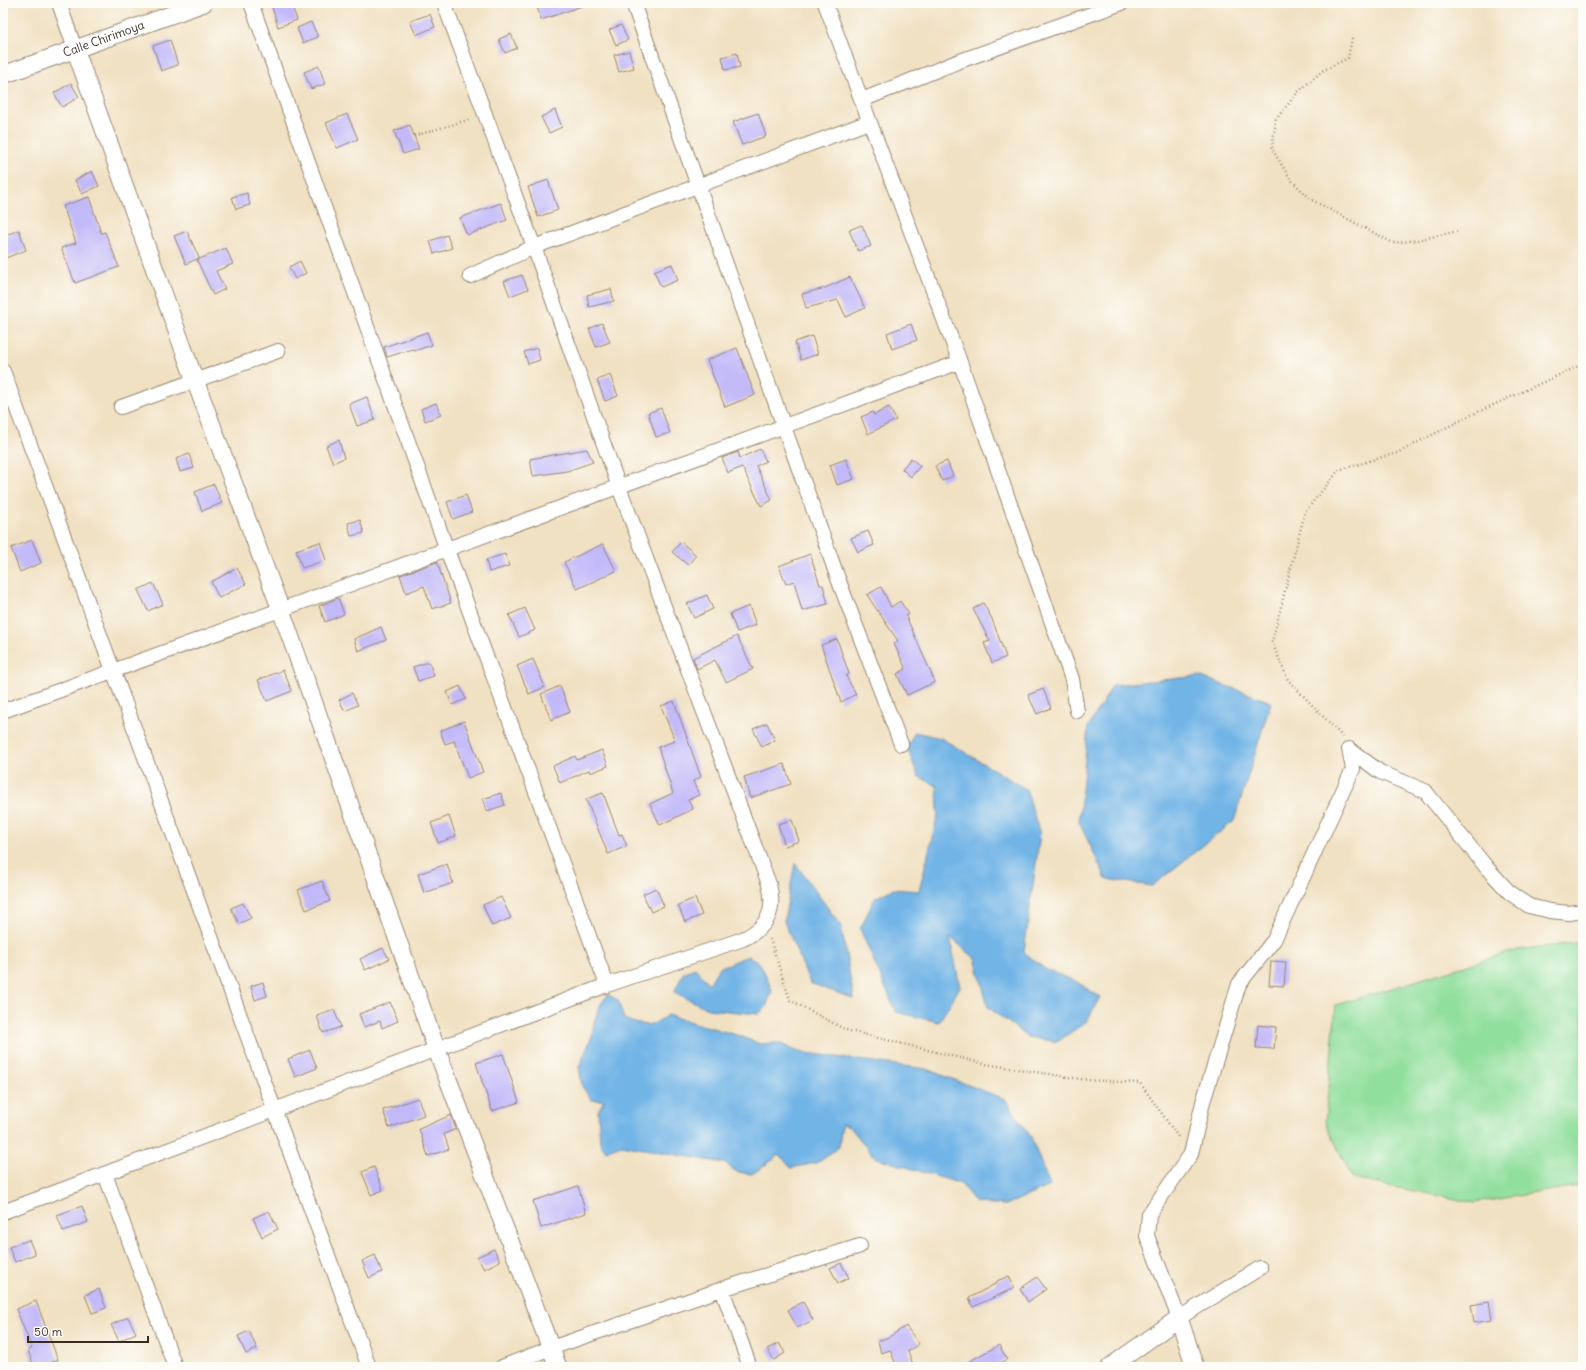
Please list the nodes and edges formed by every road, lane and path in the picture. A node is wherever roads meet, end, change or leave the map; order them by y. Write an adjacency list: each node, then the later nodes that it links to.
1 (59, 3): 9 (street)
2 (204, 3): 9 (street, Calle Chirimoya)
3 (251, 3): 27 (street)
4 (444, 3): 12 (street)
5 (633, 3): 15 (street)
6 (825, 3): 11 (street)
7 (1122, 3): 11 (street)
8 (1352, 38): 16 (path)
9 (75, 49): 10 (street, Calle Chirimoya); 23 (street)
10 (3, 75)
11 (862, 100): 13 (street)
12 (484, 116): 14 (path); 17 (street)
13 (869, 122): 15 (street); 20 (street)
14 (414, 136)
15 (699, 187): 17 (street); 25 (street)
16 (1458, 231)
17 (534, 247): 18 (street); 26 (street)
18 (470, 276)
19 (278, 351): 23 (street)
20 (960, 362): 25 (street); 31 (street)
21 (1583, 364): 32 (path)
22 (3, 371): 29 (street)
23 (196, 381): 24 (street); 28 (street)
24 (121, 407)
25 (784, 427): 26 (street); 33 (street)
26 (619, 487): 27 (street); 35 (street)
27 (447, 550): 28 (street); 36 (street)
28 (281, 610): 29 (street); 37 (street)
29 (113, 671): 30 (street); 38 (street)
30 (3, 711)
31 (1077, 711)
32 (1345, 739)
33 (900, 744)
34 (1583, 911): 39 (street)
35 (765, 924): 36 (street); 39 (path)
36 (607, 985): 37 (street)
37 (436, 1048): 38 (street); 46 (street)
38 (274, 1109): 40 (street); 48 (street)
39 (1191, 1154): 45 (street)
40 (105, 1174): 41 (street); 47 (street)
41 (3, 1212)
42 (860, 1246): 44 (street)
43 (1260, 1268): 45 (street)
44 (722, 1289): 46 (street); 51 (street)
45 (1179, 1318): 52 (street); 53 (street)
46 (551, 1348): 49 (street); 50 (street)
47 (175, 1367)
48 (369, 1367)
49 (502, 1367)
50 (558, 1367)
51 (750, 1367)
52 (1110, 1367)
53 (1195, 1367)

